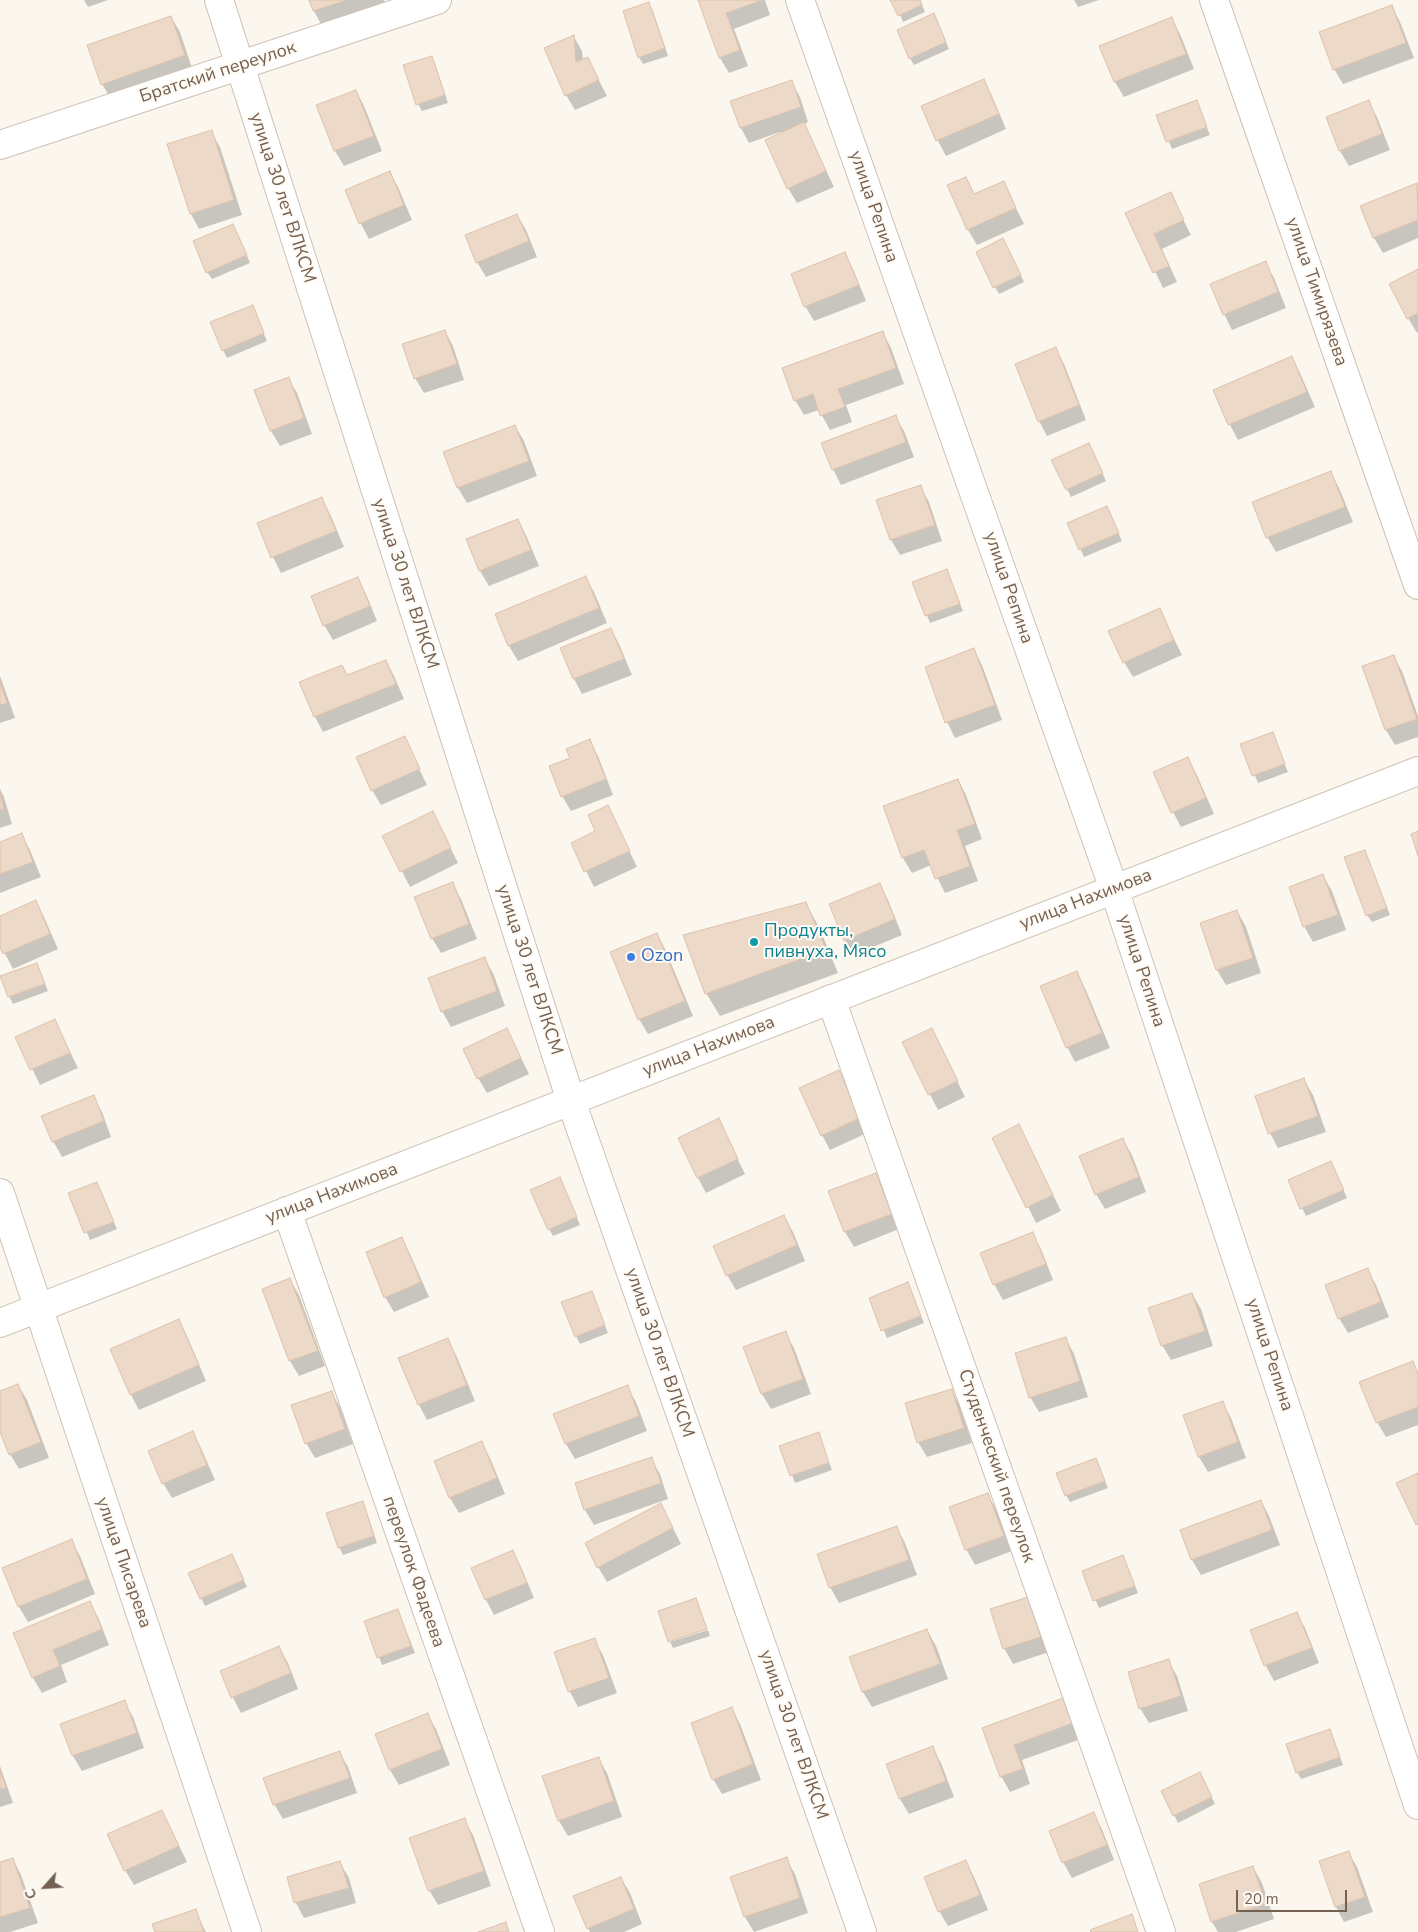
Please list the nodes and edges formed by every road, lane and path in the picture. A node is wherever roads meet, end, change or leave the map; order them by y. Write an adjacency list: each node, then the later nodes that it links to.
1 (219, 0): 5 (street, улица 30 лет ВЛКСМ)
2 (436, 0): 5 (street, Братский переулок)
3 (800, 0): 9 (street, улица Репина)
4 (1214, 0): 7 (street, улица Тимирязева)
5 (240, 65): 6 (street, Братский переулок); 11 (street, улица 30 лет ВЛКСМ)
6 (0, 145)
7 (1418, 585)
8 (1418, 771): 9 (street, улица Нахимова)
9 (1114, 889): 10 (street, улица Нахимова); 16 (street, улица Репина)
10 (831, 999): 11 (street, улица Нахимова); 20 (street, Студенческий переулок)
11 (571, 1101): 13 (street, улица Нахимова); 19 (street, улица 30 лет ВЛКСМ)
12 (0, 1193): 14 (street, улица Писарева)
13 (287, 1211): 14 (street, улица Нахимова); 18 (street, переулок Фадеева)
14 (37, 1309): 15 (street, улица Нахимова); 17 (street, улица Писарева)
15 (0, 1323)
16 (1418, 1805)
17 (247, 1932)
18 (540, 1932)
19 (862, 1932)
20 (1161, 1932)

